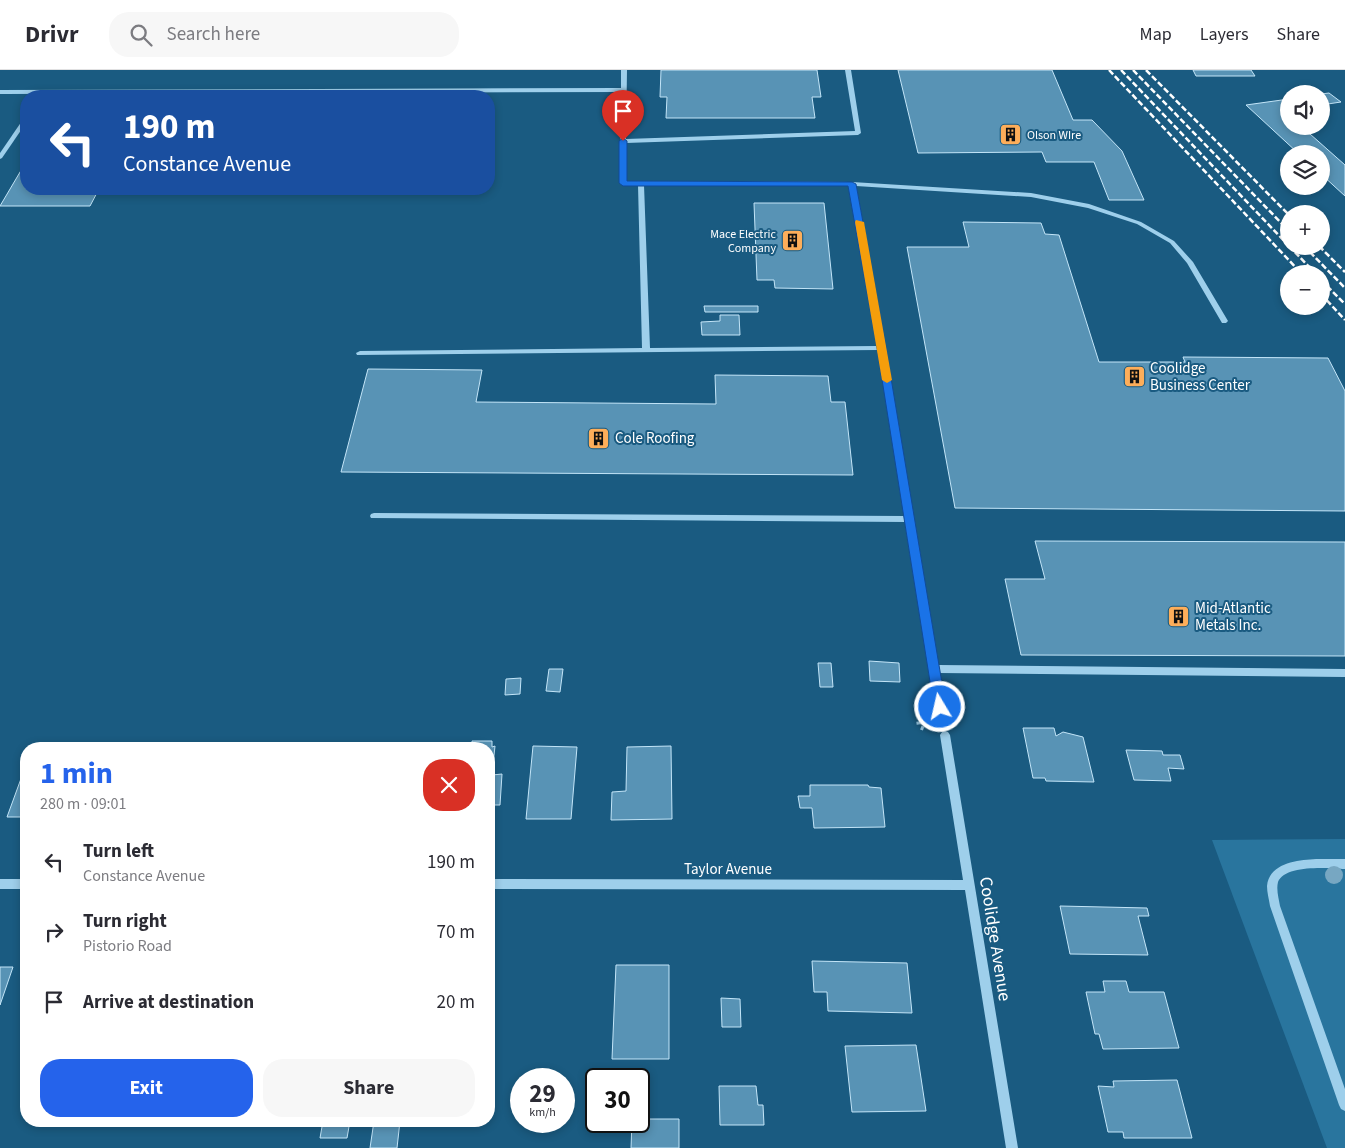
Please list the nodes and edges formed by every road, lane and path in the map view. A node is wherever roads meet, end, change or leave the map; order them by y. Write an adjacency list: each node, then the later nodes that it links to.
1 (624, 70): 3 (street)
2 (848, 70): 8 (street)
3 (623, 90): 4 (street); 8 (street)
4 (495, 91)
5 (0, 92): 6 (street)
6 (20, 93)
7 (20, 128): 9 (street)
8 (623, 141): 10 (street)
9 (0, 157)
10 (641, 183): 11 (street); 14 (street)
11 (852, 184): 12 (street); 13 (street)
12 (1224, 321)
13 (882, 348): 14 (street); 17 (street)
14 (646, 350): 15 (street)
15 (360, 353)
16 (374, 516): 17 (street)
17 (909, 519): 18 (street)
18 (934, 669): 19 (street); 20 (street)
19 (1345, 673)
20 (940, 707)
21 (945, 735): 26 (street, Coolidge Avenue)
22 (1345, 864): 27 (street)
23 (0, 884): 24 (street)
24 (20, 884)
25 (495, 884): 26 (street, Taylor Avenue)
26 (968, 885): 28 (street, Coolidge Avenue)
27 (1345, 1105)
28 (1012, 1148)

